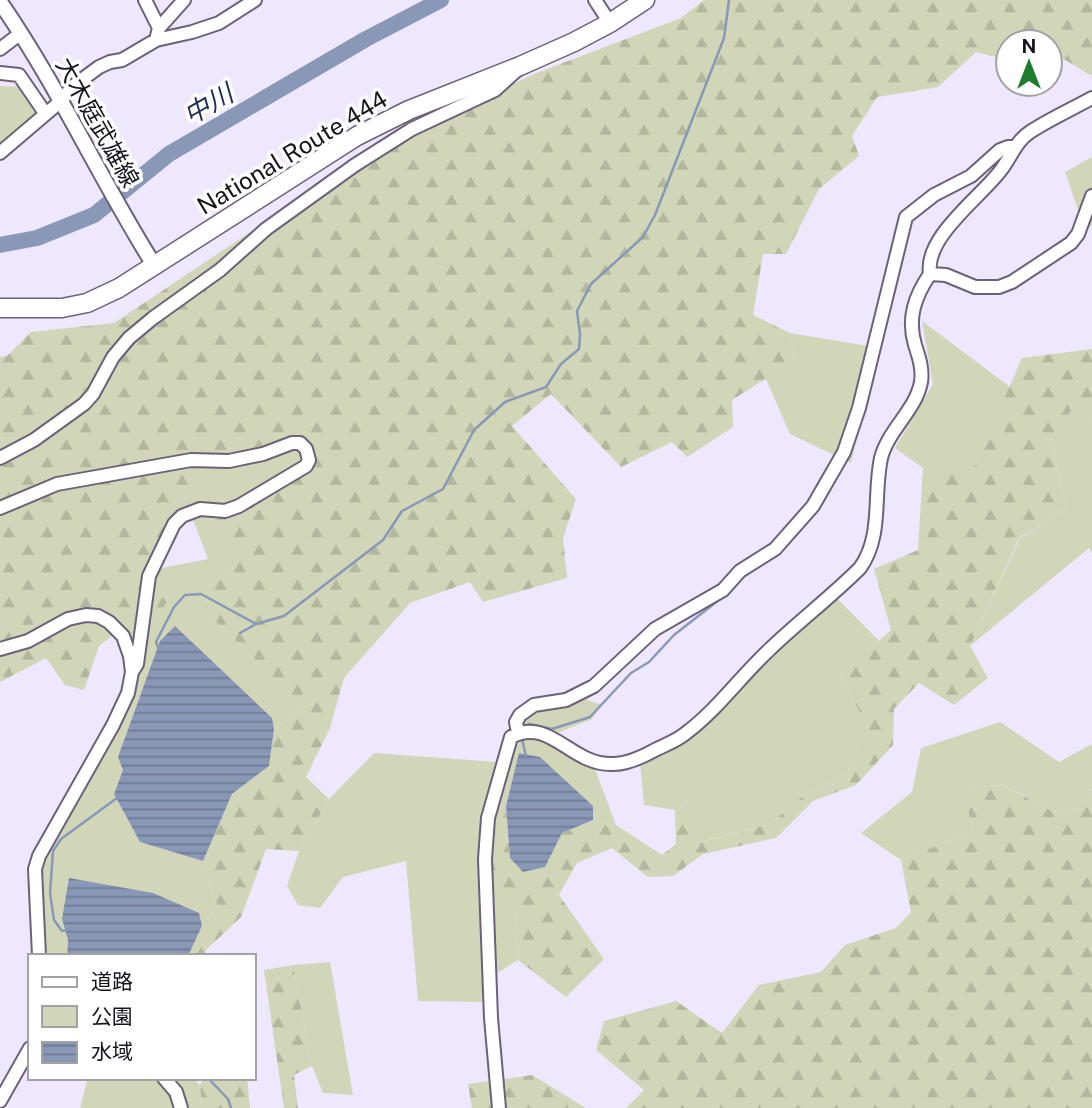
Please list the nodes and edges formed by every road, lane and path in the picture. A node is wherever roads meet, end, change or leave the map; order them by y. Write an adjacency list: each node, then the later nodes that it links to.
1 (145, 0): 9 (street)
2 (184, 0): 9 (street)
3 (255, 0): 9 (street)
4 (595, 0): 7 (street)
5 (645, 0): 7 (highway, National Route 444)
6 (0, 2): 8 (main road, 大木庭武雄線)
7 (610, 23): 11 (highway, National Route 444)
8 (21, 33): 10 (street); 16 (main road, 大木庭武雄線)
9 (157, 34): 16 (street)
10 (0, 49)
11 (520, 66): 21 (highway, National Route 444); 24 (street)
12 (0, 73): 14 (street)
13 (0, 82): 14 (street)
14 (24, 82): 17 (street)
15 (1092, 98): 18 (street)
16 (61, 101): 17 (street); 21 (main road, 大木庭武雄線)
17 (45, 113): 19 (street)
18 (1015, 147): 22 (street); 28 (street)
19 (0, 153)
20 (1092, 196): 22 (street)
21 (154, 265): 23 (highway, National Route 444)
22 (930, 274): 28 (street)
23 (0, 308)
24 (0, 458)
25 (0, 508): 27 (street)
26 (0, 649): 27 (street)
27 (132, 672): 29 (street)
28 (522, 732): 34 (street)
29 (39, 954)
30 (28, 1052): 32 (street)
31 (166, 1080): 33 (street)
32 (0, 1101)
33 (181, 1108)
34 (499, 1108)

